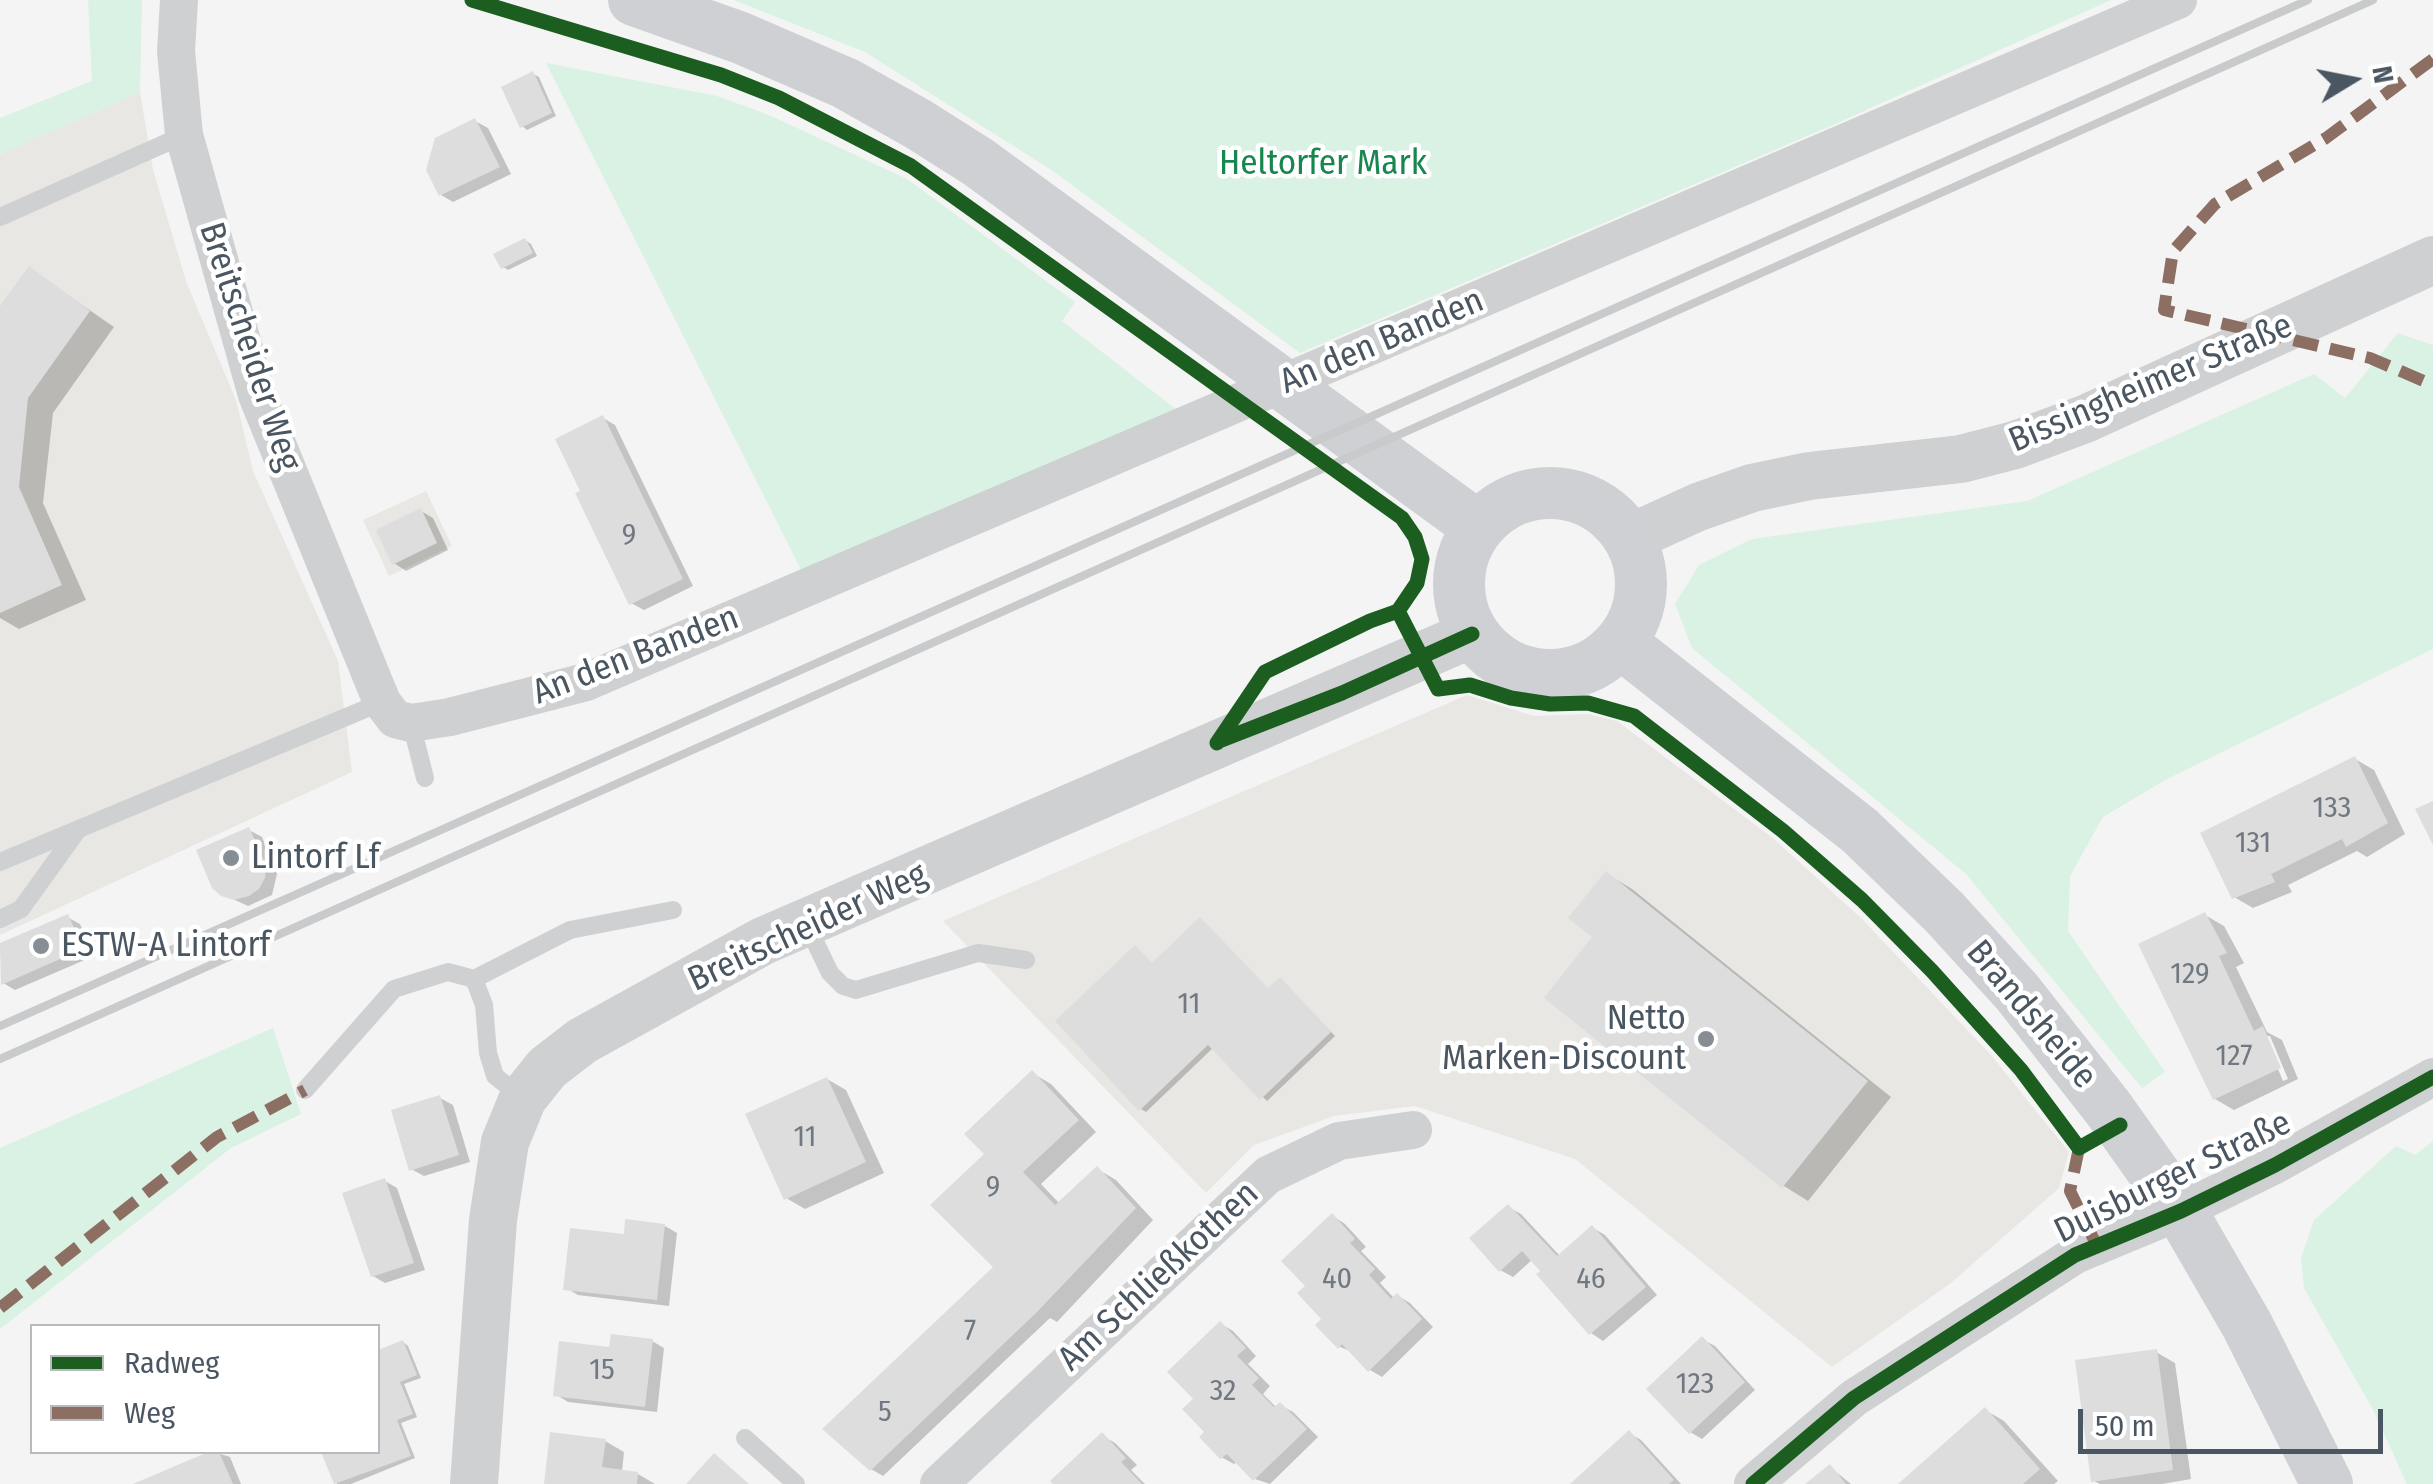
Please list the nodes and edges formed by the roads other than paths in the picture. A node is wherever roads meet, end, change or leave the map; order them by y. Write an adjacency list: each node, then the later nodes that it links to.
1 (179, 0): 4 (street, Breitscheider Weg)
2 (634, 0): 7 (main road)
3 (2178, 0): 11 (street, An den Banden)
4 (184, 135): 5 (lane); 11 (street, Breitscheider Weg)
5 (0, 218)
6 (2433, 260): 8 (street, Bissingheimer Straße)
7 (1460, 513): 8 (main road); 9 (main road)
8 (1630, 538): 10 (main road)
9 (1472, 634): 10 (main road); 17 (street, Breitscheider Weg)
10 (1620, 642): 24 (main road, Brandsheide)
11 (396, 713): 12 (lane); 13 (lane)
12 (425, 778)
13 (79, 828): 14 (lane); 16 (lane)
14 (0, 862)
15 (673, 910): 19 (lane)
16 (0, 919)
17 (806, 923): 18 (lane); 22 (street, Breitscheider Weg)
18 (1026, 960)
19 (474, 979): 21 (lane); 22 (lane)
20 (2433, 1077): 24 (street, Duisburger Straße)
21 (304, 1090)
22 (523, 1098): 26 (street, Breitscheider Weg)
23 (1412, 1130): 28 (street, Am Schließkothen)
24 (2180, 1211): 29 (street, Duisburger Straße); 30 (main road, Brandsheide)
25 (745, 1438): 27 (lane)
26 (474, 1484)
27 (796, 1484)
28 (940, 1484)
29 (1753, 1484)
30 (2327, 1484)

